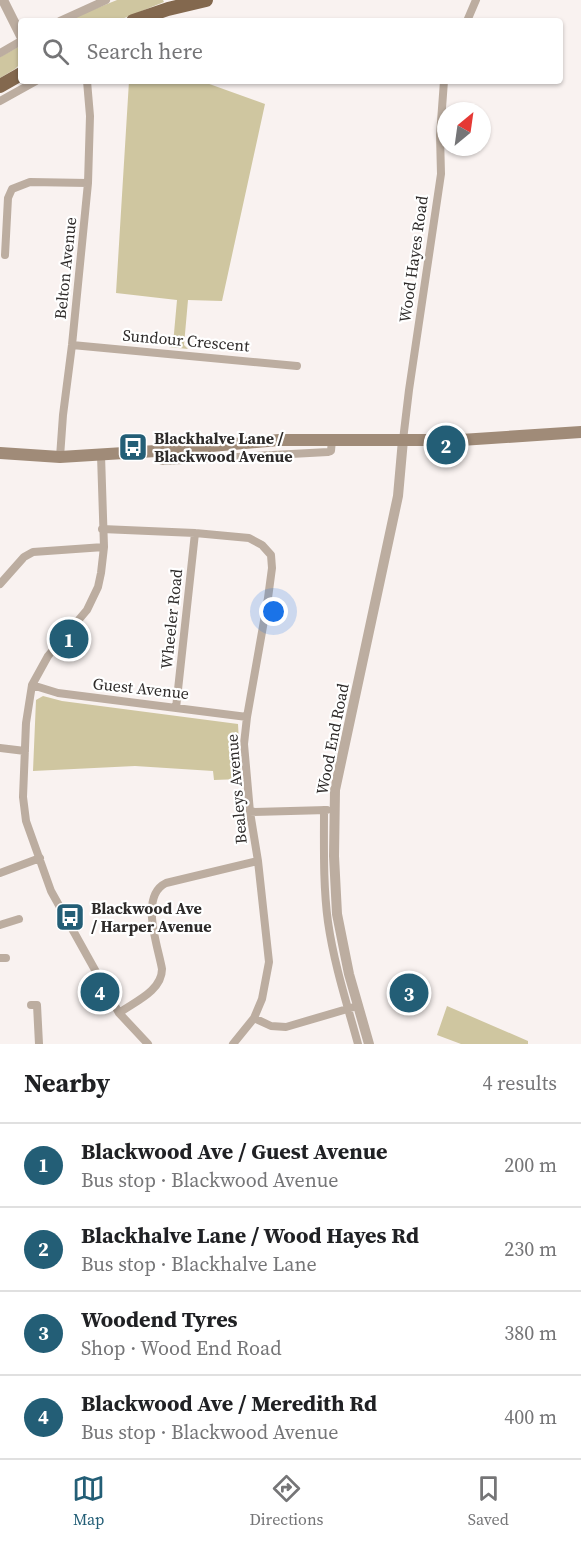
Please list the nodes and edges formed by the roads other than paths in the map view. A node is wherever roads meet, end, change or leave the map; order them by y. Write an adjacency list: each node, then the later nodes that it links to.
1 (3, 0): 8 (street)
2 (106, 0): 5 (street)
3 (206, 0): 6 (highway)
4 (476, 0): 7 (street)
5 (67, 18)
6 (142, 18)
7 (468, 18)
8 (18, 30)
9 (18, 43): 10 (street)
10 (0, 53)
11 (18, 76): 15 (highway)
12 (31, 84): 16 (street)
13 (87, 84): 17 (street, Belton Avenue)
14 (444, 84): 22 (street, Wood Hayes Road)
15 (0, 86)
16 (0, 101)
17 (88, 183): 18 (street); 19 (street, Belton Avenue)
18 (5, 258)
19 (72, 345): 20 (street, Sundour Crescent); 25 (street, Belton Avenue)
20 (297, 366)
21 (581, 432): 22 (main road)
22 (404, 440): 24 (main road); 35 (street, Wood End Road)
23 (0, 453): 25 (main road)
24 (101, 455): 25 (main road); 26 (street)
25 (60, 457)
26 (102, 529): 27 (street, Bealeys Avenue); 28 (street)
27 (195, 533): 31 (street, Wheeler Road); 32 (street, Bealeys Avenue)
28 (104, 547): 29 (street); 30 (street)
29 (0, 584)
30 (32, 685): 31 (street, Guest Avenue); 34 (street)
31 (176, 708): 32 (street, Guest Avenue)
32 (247, 717): 36 (street, Bealeys Avenue)
33 (0, 748): 34 (street)
34 (25, 751): 37 (street)
35 (329, 810): 36 (street); 43 (street, Wood End Road)
36 (250, 812): 38 (street, Bealeys Avenue)
37 (40, 858): 39 (street); 44 (street)
38 (258, 861): 44 (street); 45 (street, Bealeys Avenue)
39 (0, 873)
40 (19, 919): 41 (street)
41 (0, 925)
42 (31, 1005): 46 (street)
43 (353, 1008): 45 (street); 49 (street); 50 (street, Wood End Road)
44 (118, 1013): 47 (street)
45 (254, 1018): 48 (street, Bealeys Avenue)
46 (39, 1044)
47 (148, 1044)
48 (232, 1044)
49 (358, 1044)
50 (369, 1044)

